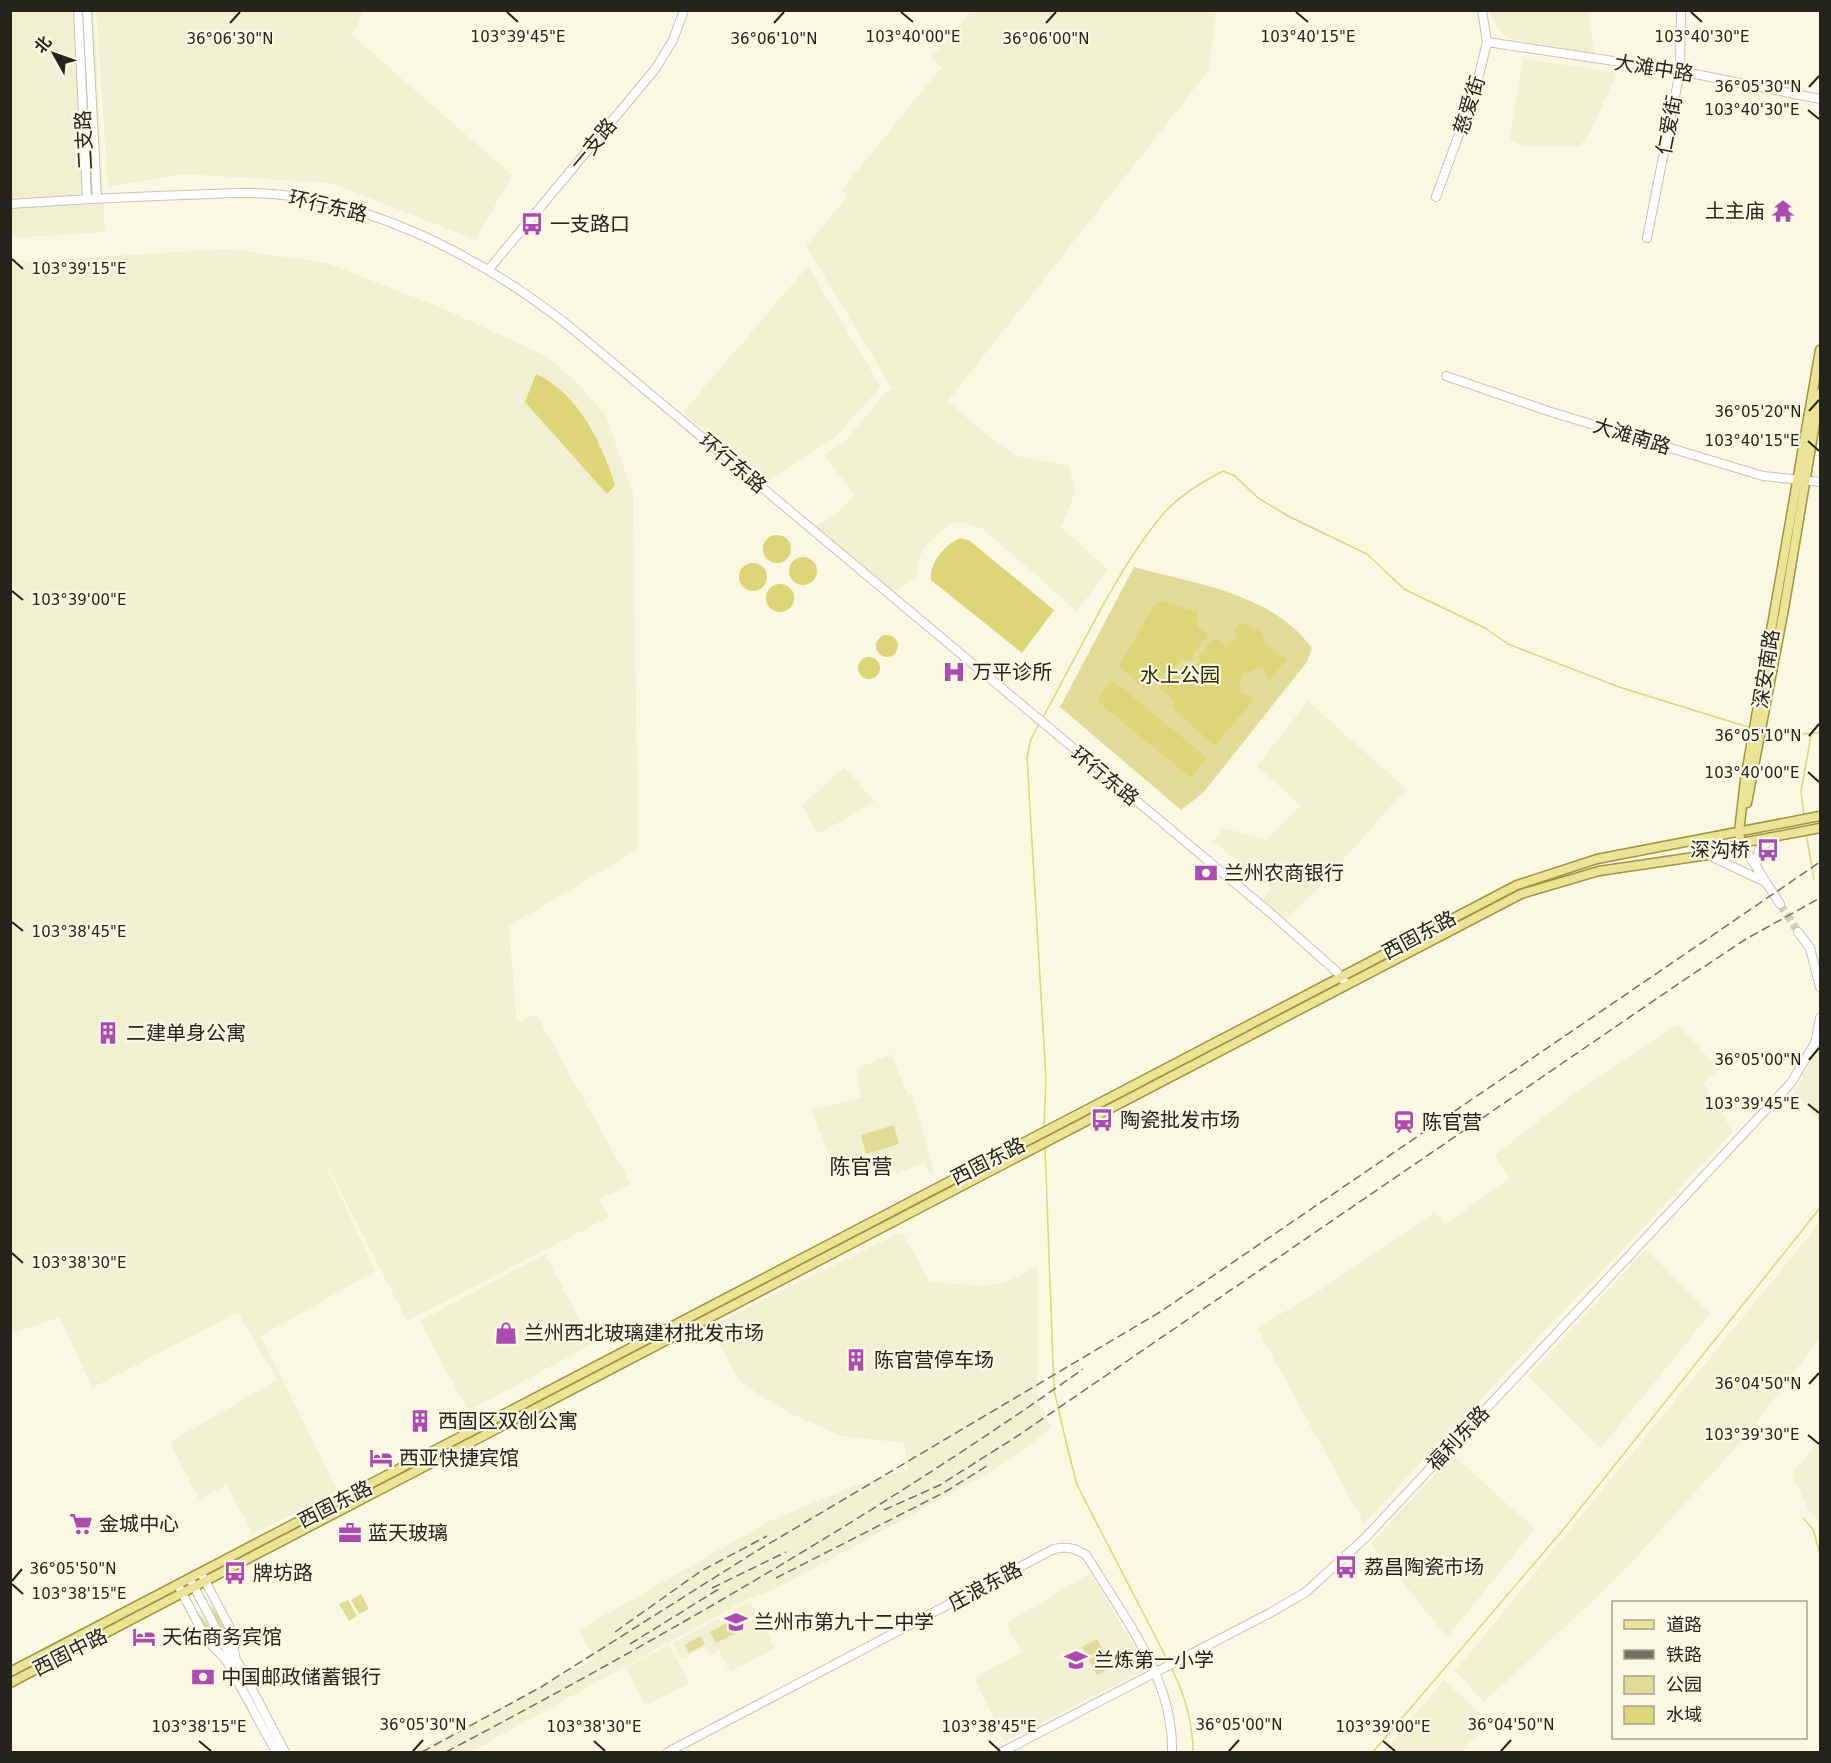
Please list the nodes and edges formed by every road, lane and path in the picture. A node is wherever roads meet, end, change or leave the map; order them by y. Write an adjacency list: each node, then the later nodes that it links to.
1 (78, 10): 11 (street, 二支路)
2 (87, 10): 12 (street, 二支路)
3 (679, 10): 15 (street, 一支路)
4 (684, 10): 15 (street, 一支路)
5 (1482, 10): 7 (street, 慈爱街)
6 (1681, 10): 8 (street, 仁爱街)
7 (1487, 42): 8 (street, 大滩中路); 10 (street, 慈爱街)
8 (1680, 71): 9 (street, 大滩中路); 14 (street, 仁爱街)
9 (1821, 99)
10 (1436, 197)
11 (87, 198): 12 (street, 环行东路); 13 (street, 环行东路)
12 (97, 198): 15 (street, 环行东路)
13 (10, 204)
14 (1647, 238)
15 (487, 268): 33 (street, 环行东路)
16 (1821, 350): 19 (main road, 深安南路)
17 (1446, 376): 19 (street, 大滩南路)
18 (1821, 393): 19 (main road, 深安南路)
19 (1802, 481): 20 (street, 大滩南路); 23 (main road, 深安南路)
20 (1821, 482)
21 (1817, 817): 23 (main road, 西固东路)
22 (1818, 828): 24 (main road, 西固东路)
23 (1739, 832): 25 (main road); 33 (main road, 西固东路)
24 (1776, 837): 25 (main road, 西固东路); 27 (street)
25 (1741, 843): 26 (main road, 西固东路); 27 (street)
26 (1708, 855): 28 (street); 33 (main road, 西固东路)
27 (1756, 867): 28 (street)
28 (1764, 881): 29 (street)
29 (1780, 903)
30 (1798, 932): 31 (street)
31 (1810, 948): 32 (street); 34 (street)
32 (1821, 952)
33 (1344, 981): 36 (main road, 西固东路)
34 (1821, 987)
35 (1821, 1018): 48 (street, 福利东路)
36 (1190, 1061): 37 (main road, 西固东路); 37 (main road, 西固东路)
37 (1036, 1142): 38 (main road, 西固东路)
38 (339, 1507): 39 (main road, 西固东路); 41 (main road, 西固东路)
39 (201, 1573): 40 (main road, 西固东路); 41 (street)
40 (190, 1579): 42 (main road, 西固中路); 43 (street)
41 (206, 1582): 43 (main road, 西固东路); 51 (street)
42 (178, 1585): 44 (street); 45 (main road, 西固中路)
43 (194, 1588): 44 (main road, 西固中路); 50 (street)
44 (182, 1594): 47 (main road, 西固中路); 50 (street)
45 (27, 1663): 46 (main road, 西固中路); 47 (main road)
46 (10, 1672)
47 (32, 1672): 49 (main road, 西固中路)
48 (1159, 1672): 52 (street, 庄浪东路); 53 (street, 福利东路); 54 (street, 庄浪东路)
49 (10, 1683)
50 (278, 1752)
51 (285, 1752)
52 (668, 1752)
53 (1002, 1752)
54 (1172, 1752)

